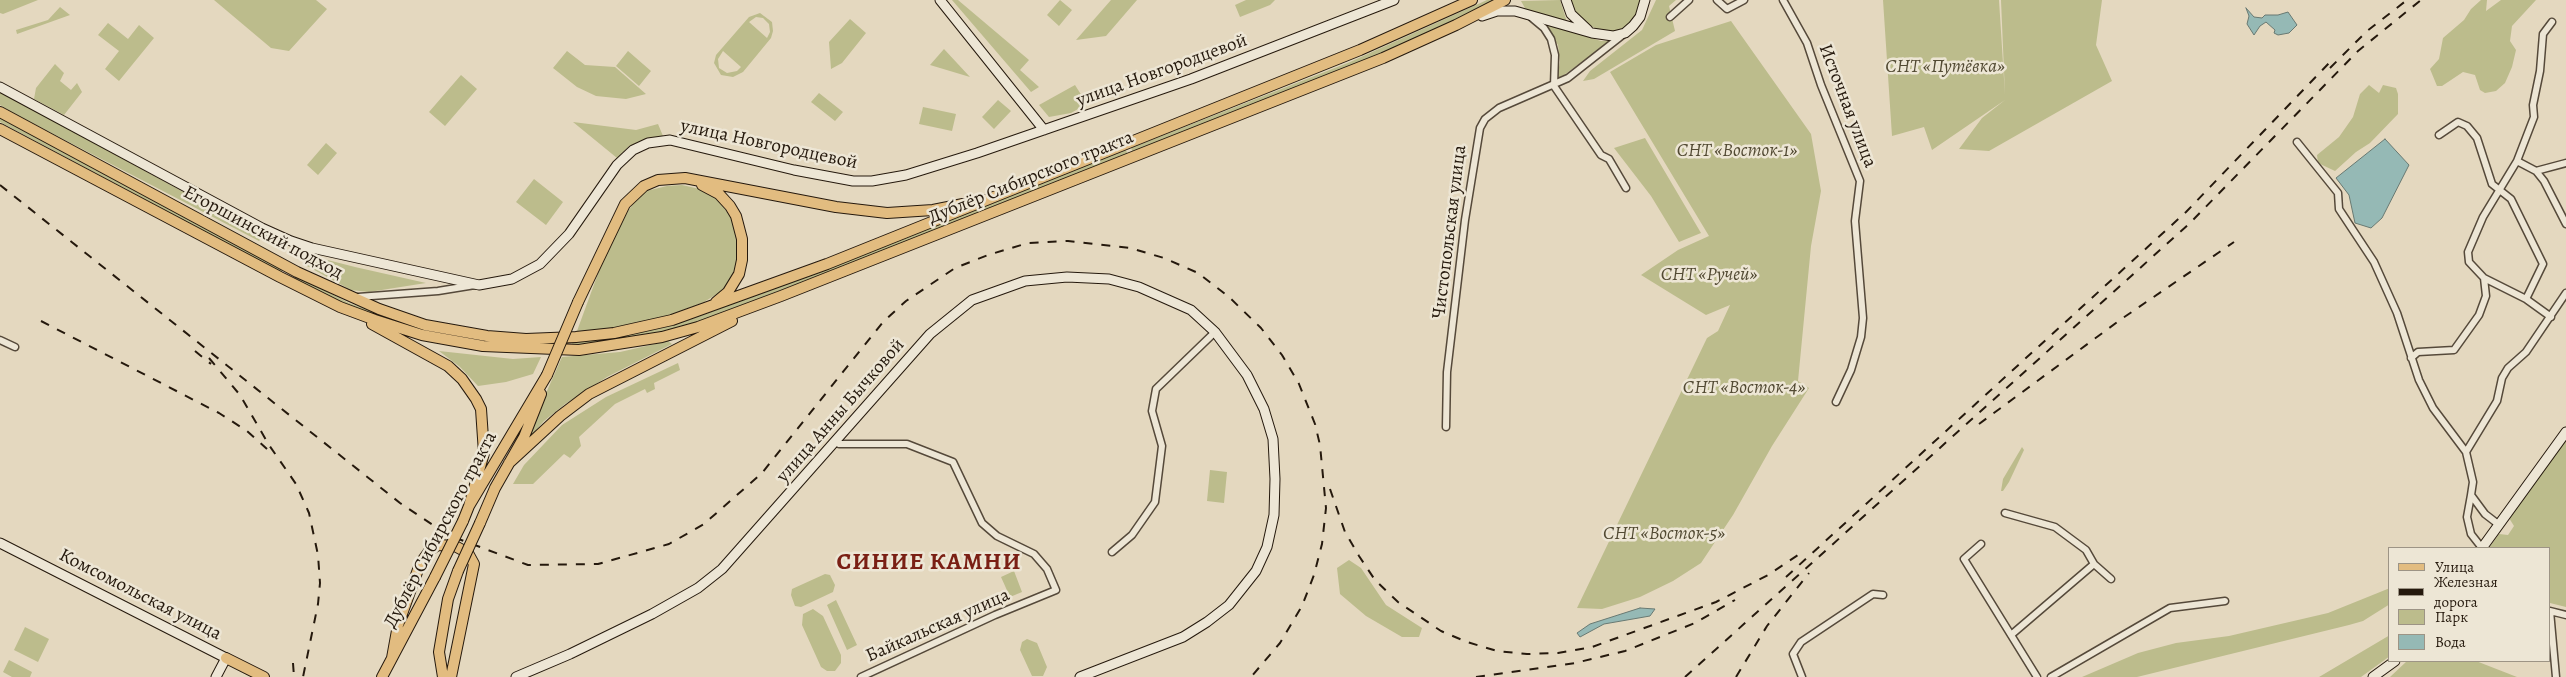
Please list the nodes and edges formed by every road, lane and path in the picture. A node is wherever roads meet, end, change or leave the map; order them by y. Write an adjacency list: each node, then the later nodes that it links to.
1 (940, 0): 23 (street)
2 (1394, 0): 23 (street, улица Новгородцевой)
3 (1464, 0): 14 (street)
4 (1472, 0): 14 (main road, Дублёр Сибирского тракта)
5 (1505, 0): 16 (main road, Дублёр Сибирского тракта)
6 (1566, 0): 17 (street)
7 (1645, 0): 18 (street)
8 (1688, 0): 13 (street)
9 (1717, 0): 10 (street)
10 (1744, 0)
11 (1783, 0): 52 (street, Источная улица)
12 (1526, 14): 16 (street); 17 (street); 20 (street)
13 (1670, 17)
14 (1424, 22): 32 (main road, Дублёр Сибирского тракта)
15 (2552, 22): 26 (street)
16 (1456, 26): 40 (main road, Дублёр Сибирского тракта)
17 (1592, 33): 18 (street)
18 (1625, 33): 20 (street, Чистопольская улица)
19 (0, 86): 34 (street, улица Новгородцевой)
20 (1554, 86): 30 (street); 53 (street, Чистопольская улица)
21 (0, 112): 39 (main road, Егоршинский подход)
22 (0, 128): 42 (main road, Егоршинский подход)
23 (1044, 130): 36 (street, улица Новгородцевой)
24 (2439, 134): 31 (street)
25 (2297, 142): 50 (street)
26 (2517, 161): 28 (street); 31 (street)
27 (2566, 163): 28 (street)
28 (2536, 171): 33 (street)
29 (685, 178): 32 (main road, Дублёр Сибирского тракта); 44 (main road, Дублёр Сибирского тракта); 51 (main road, Дублёр Сибирского тракта, bridge)
30 (1626, 188)
31 (2500, 190): 35 (street); 41 (street)
32 (1010, 191): 44 (main road, Дублёр Сибирского тракта)
33 (2566, 224)
34 (441, 278): 36 (street, улица Новгородцевой); 37 (street)
35 (2484, 278): 41 (street); 50 (street)
36 (479, 285): 37 (street)
37 (438, 291): 39 (street)
38 (2566, 293): 43 (street)
39 (346, 296): 46 (main road, Егоршинский подход)
40 (782, 296): 49 (main road, Дублёр Сибирского тракта); 57 (main road, Дублёр Сибирского тракта)
41 (2526, 299): 43 (street)
42 (340, 307): 49 (main road, Егоршинский подход); 59 (main road)
43 (2552, 317): 56 (street)
44 (641, 328): 46 (main road, Дублёр Сибирского тракта)
45 (1215, 332): 55 (street, улица Анны Бычковой); 66 (street); 85 (street, улица Анны Бычковой)
46 (526, 339)
47 (0, 340): 48 (street)
48 (15, 347)
49 (522, 350)
50 (2411, 358): 56 (street)
51 (547, 376): 57 (main road, Дублёр Сибирского тракта); 59 (main road, Дублёр Сибирского тракта)
52 (1836, 402)
53 (1446, 426)
54 (2566, 432): 61 (street)
55 (835, 442): 83 (street, улица Анны Бычковой); 84 (street, Байкальская улица)
56 (2466, 452): 58 (street)
57 (509, 463): 81 (main road, Дублёр Сибирского тракта, bridge)
58 (2471, 494): 61 (street); 64 (street)
59 (469, 506): 76 (main road, Дублёр Сибирского тракта, bridge)
60 (2005, 513): 67 (street)
61 (2498, 524): 65 (street)
62 (0, 543): 75 (street, Комсомольская улица)
63 (1981, 544): 74 (street)
64 (2481, 547)
65 (2483, 547)
66 (1112, 552)
67 (2094, 564): 68 (street); 74 (street)
68 (2111, 579)
69 (1883, 596): 86 (street)
70 (2225, 601): 88 (street)
71 (2551, 611): 72 (street)
72 (2566, 614)
73 (2551, 622): 90 (street)
74 (2011, 635): 87 (street)
75 (226, 658): 78 (street); 79 (main road, Комсомольская улица)
76 (392, 658): 80 (main road, Дублёр Сибирского тракта); 82 (main road)
77 (2394, 662): 89 (street)
78 (216, 677)
79 (264, 677)
80 (382, 677)
81 (443, 677)
82 (451, 677)
83 (516, 677)
84 (861, 677)
85 (1080, 677)
86 (1802, 677)
87 (2038, 677)
88 (2051, 677)
89 (2373, 677)
90 (2556, 677)

